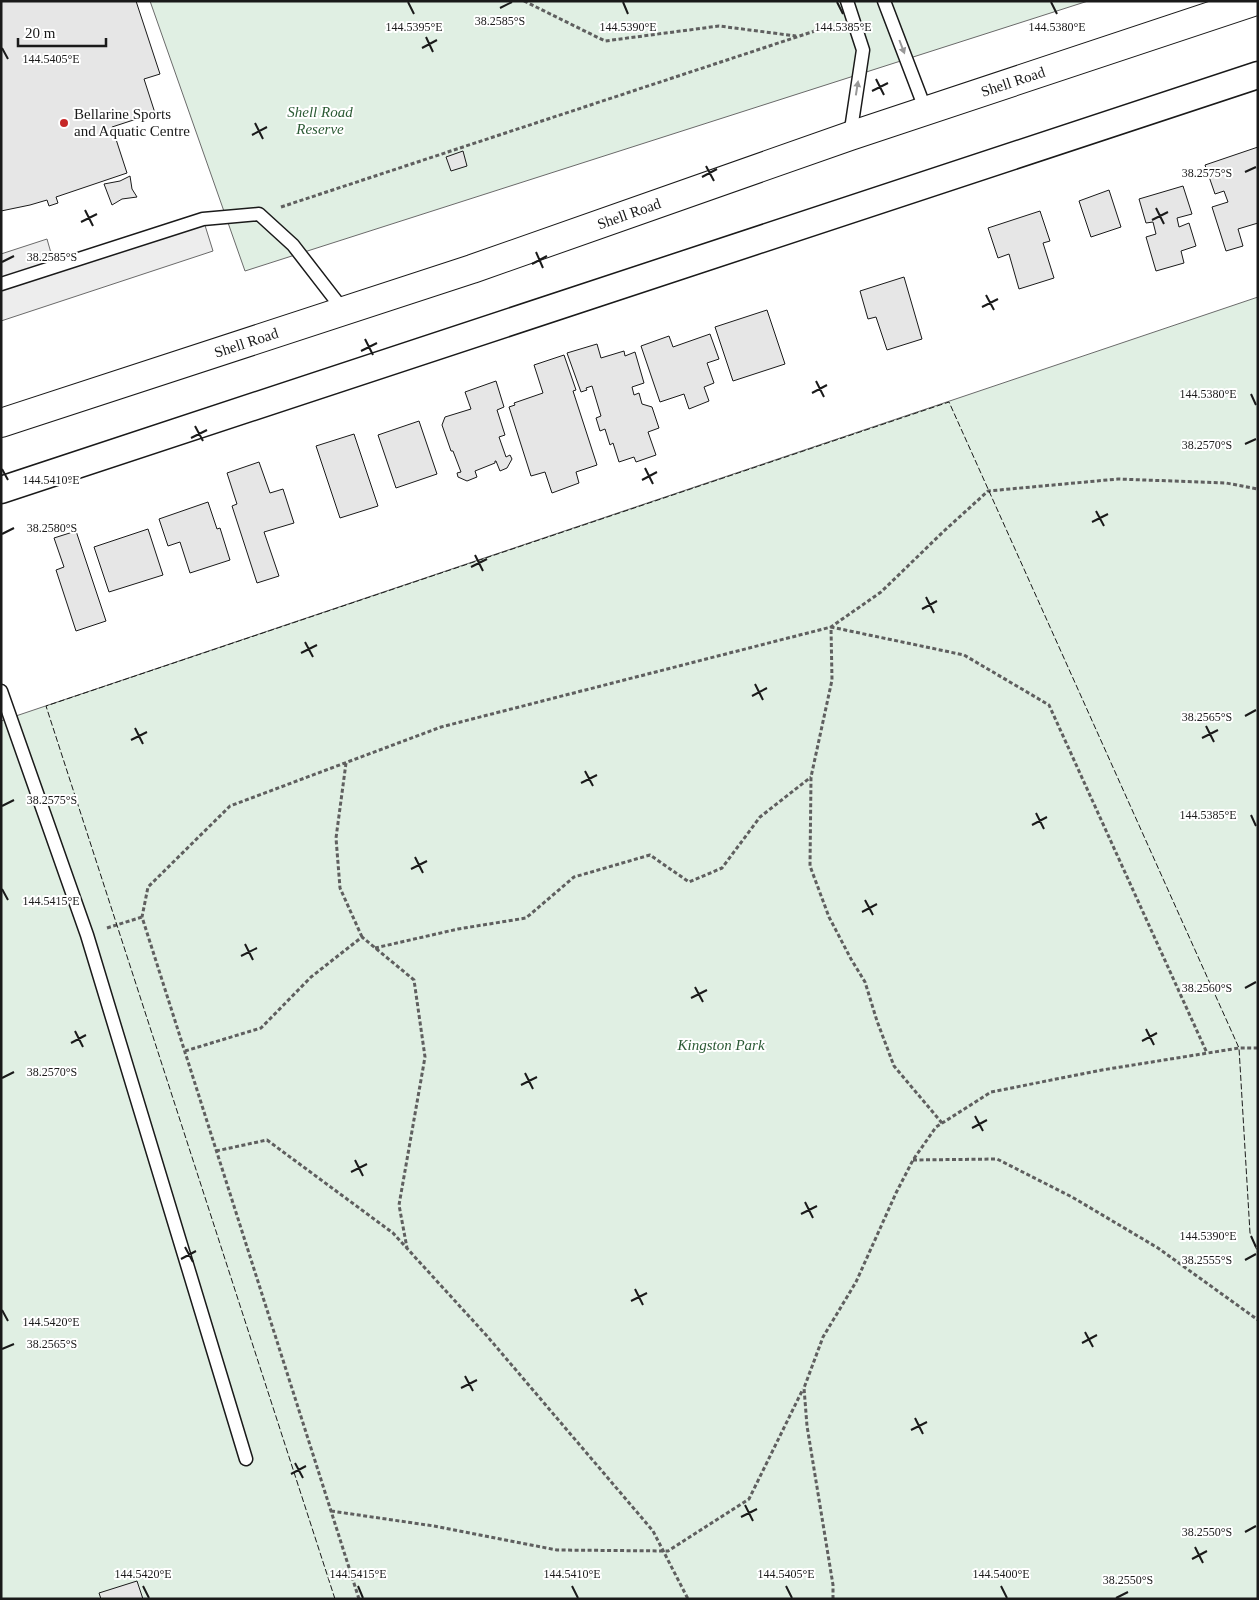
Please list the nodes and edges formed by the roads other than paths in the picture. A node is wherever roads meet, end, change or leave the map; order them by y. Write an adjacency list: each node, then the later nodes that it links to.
1 (847, 1): 6 (lane, one-way to 1)
2 (884, 1): 5 (lane, one-way to 5)
3 (1256, 1): 5 (main road, Shell Road)
4 (1258, 75): 10 (street)
5 (926, 111): 6 (main road, Shell Road)
6 (850, 136): 8 (main road, Shell Road)
7 (1, 284): 8 (lane)
8 (344, 311): 9 (main road, Shell Road)
9 (1, 423)
10 (1, 490)
11 (1, 691): 12 (lane)
12 (246, 1459)

